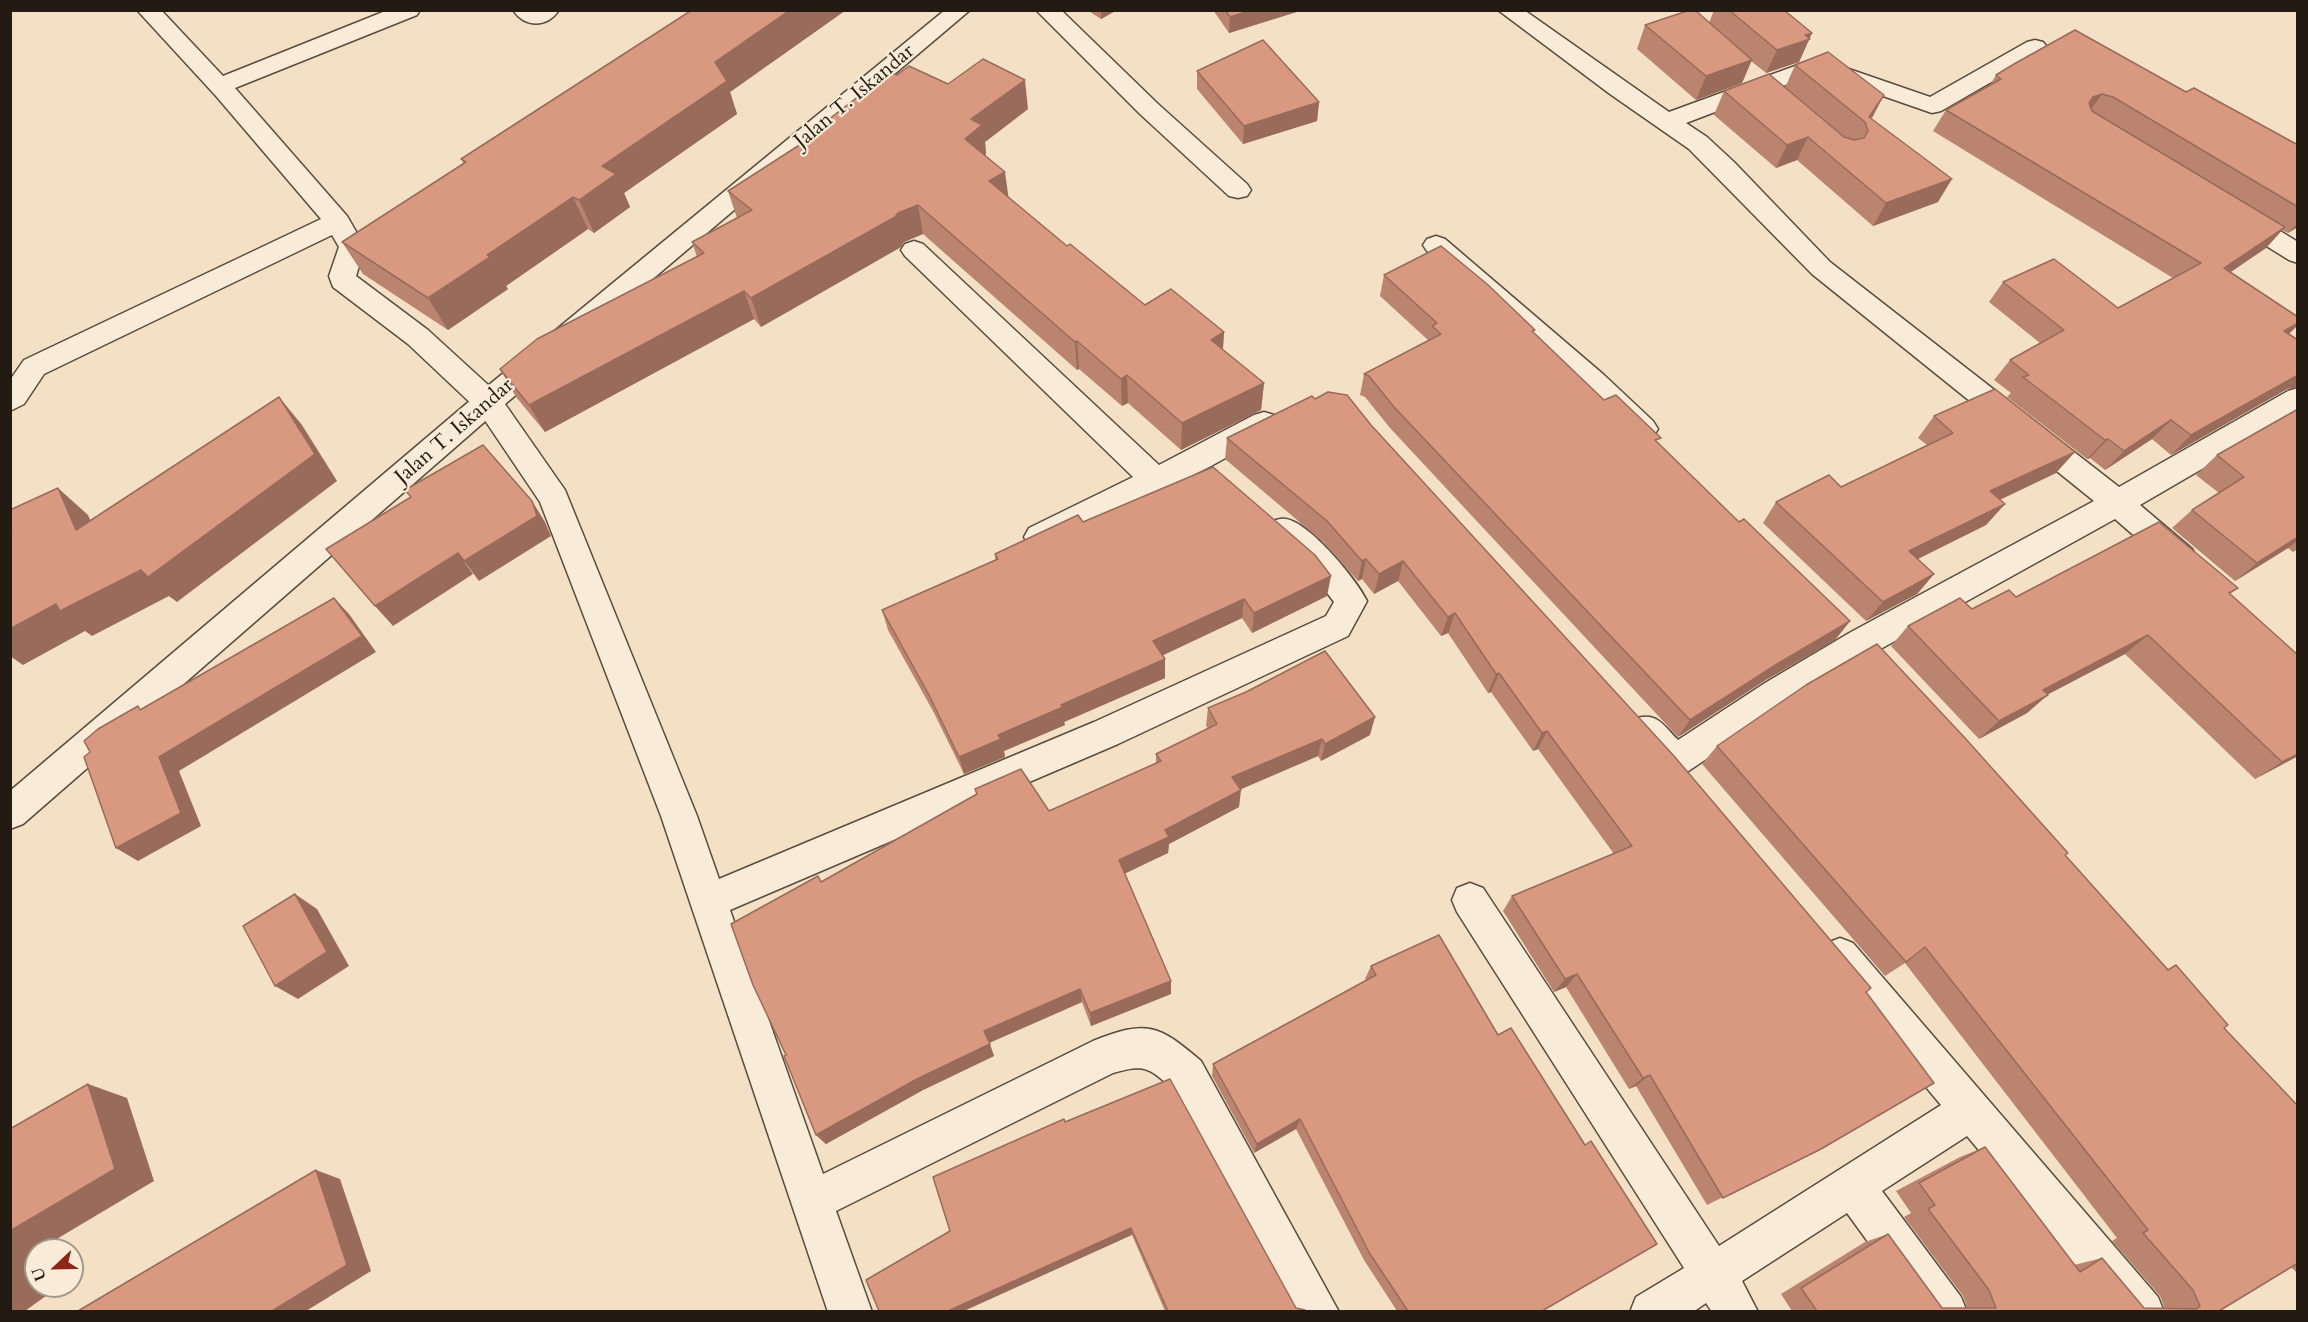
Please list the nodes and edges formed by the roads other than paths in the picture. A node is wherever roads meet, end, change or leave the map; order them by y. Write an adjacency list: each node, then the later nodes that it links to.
1 (148, 10): 9 (street)
2 (409, 10): 9 (street)
3 (524, 10): 4 (street)
4 (548, 10)
5 (958, 10): 19 (street, Jalan T. Iskandar)
6 (1047, 10): 11 (street)
7 (1509, 10): 10 (street)
8 (2035, 46): 10 (street)
9 (219, 86): 13 (street)
10 (1666, 122): 25 (street)
11 (1238, 190)
12 (2218, 205): 16 (street)
13 (338, 222): 18 (street); 19 (street)
14 (1436, 245): 21 (street)
15 (914, 250): 23 (street)
16 (2298, 254)
17 (2298, 399): 25 (street)
18 (10, 400)
19 (488, 402): 33 (street, Jalan T. Iskandar); 35 (street)
20 (1285, 412): 22 (street)
21 (1662, 447)
22 (1200, 458): 23 (street); 24 (street)
23 (1154, 479): 27 (street)
24 (1226, 481)
25 (2117, 503): 28 (street); 30 (street)
26 (1262, 512): 35 (street)
27 (1026, 544)
28 (2198, 572)
29 (1838, 618): 30 (street)
30 (1863, 642): 31 (street); 32 (street)
31 (1887, 668)
32 (1627, 708)
33 (10, 813)
34 (1470, 900): 40 (street)
35 (708, 901): 39 (street)
36 (1819, 931): 37 (street)
37 (1970, 1110): 38 (street); 46 (street)
38 (1852, 1185): 40 (street); 45 (street)
39 (812, 1201): 41 (street); 42 (street)
40 (1713, 1275): 43 (street); 44 (street)
41 (850, 1311)
42 (1318, 1311)
43 (1651, 1311)
44 (1737, 1311)
45 (1947, 1311)
46 (2142, 1311)

